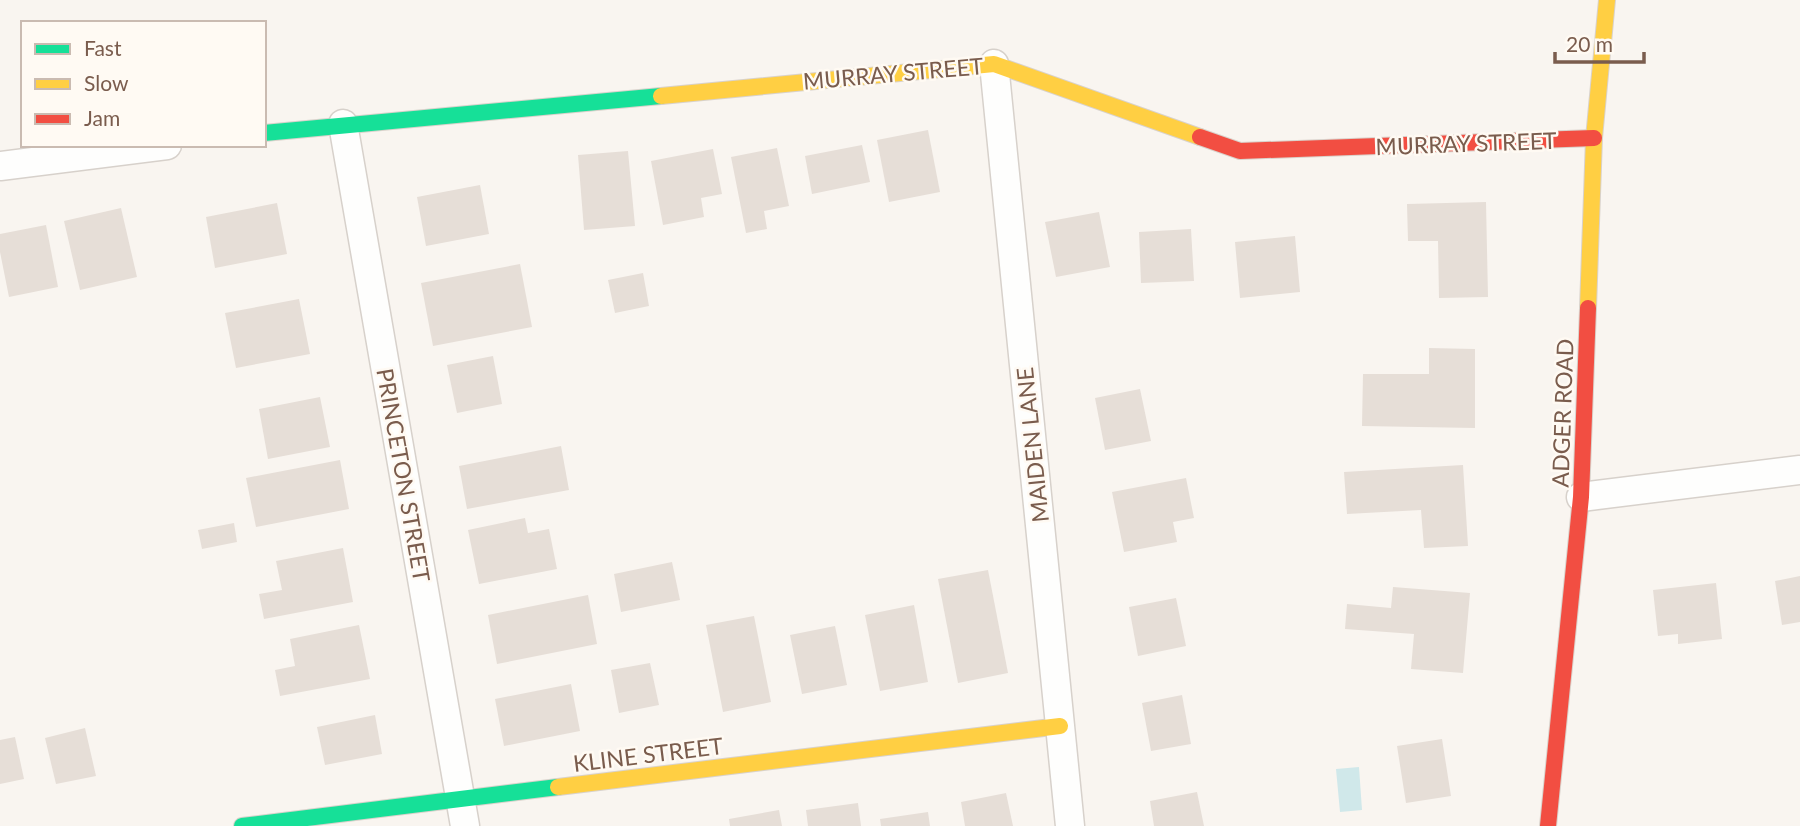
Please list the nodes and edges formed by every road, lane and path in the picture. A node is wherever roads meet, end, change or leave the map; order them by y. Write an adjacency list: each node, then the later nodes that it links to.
1 (1607, 0): 5 (street, ADGER ROAD)
2 (994, 64): 3 (street, MURRAY STREET); 5 (street, MURRAY STREET); 10 (street, MAIDEN LANE)
3 (342, 124): 4 (street, MURRAY STREET); 11 (street, PRINCETON STREET)
4 (266, 133)
5 (1594, 138): 9 (street, ADGER ROAD)
6 (151, 147): 7 (street)
7 (0, 166)
8 (1800, 470): 9 (street)
9 (1581, 498): 14 (street, ADGER ROAD)
10 (1060, 726): 11 (street, KLINE STREET); 13 (street, MAIDEN LANE)
11 (463, 813): 12 (street, KLINE STREET)
12 (242, 826)
13 (1070, 826)
14 (1548, 826)

